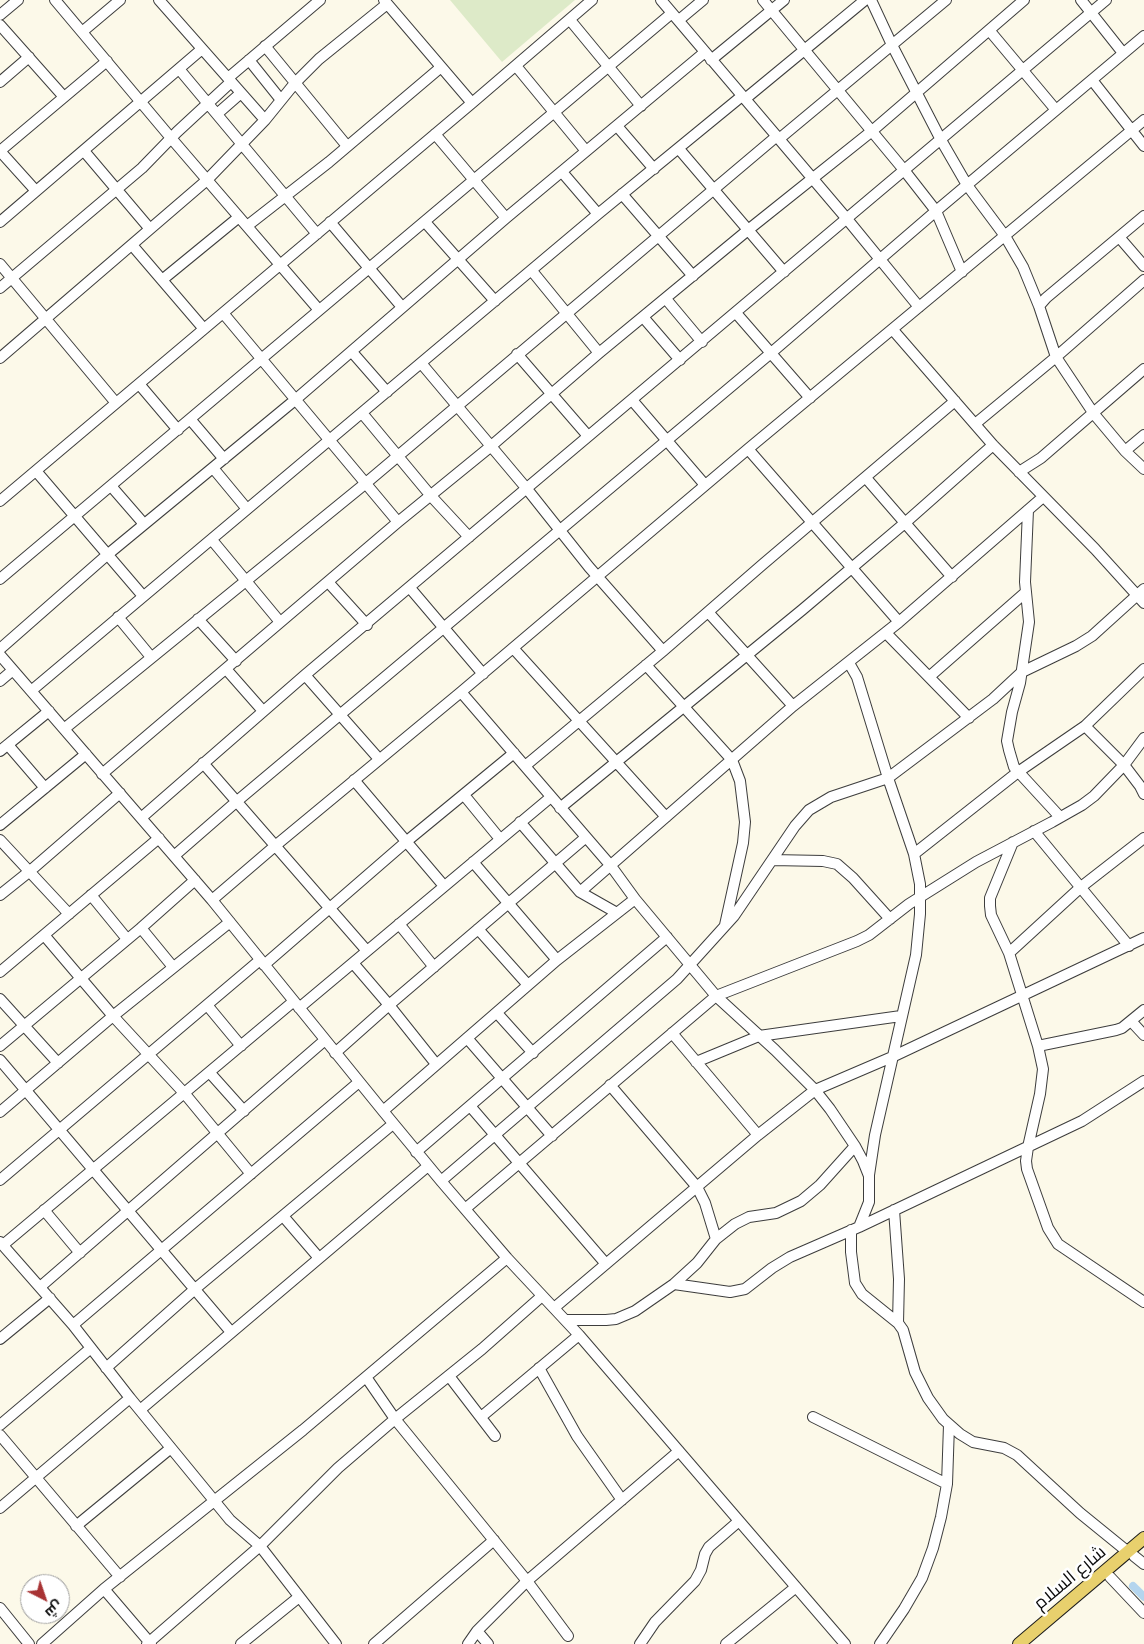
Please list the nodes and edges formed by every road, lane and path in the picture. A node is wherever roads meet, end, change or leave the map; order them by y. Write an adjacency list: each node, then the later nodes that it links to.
1 (18, 0): 20 (street)
2 (55, 0): 25 (street)
3 (120, 0): 25 (street)
4 (159, 0): 29 (street)
5 (320, 0): 28 (street)
6 (592, 0): 22 (street)
7 (661, 0): 21 (street)
8 (703, 0): 21 (street)
9 (763, 0): 18 (street)
10 (784, 0): 18 (street)
11 (866, 0): 30 (street)
12 (871, 0): 27 (street)
13 (946, 0): 27 (street)
14 (1024, 0): 24 (street)
15 (1081, 0): 19 (street)
16 (1106, 0): 19 (street)
17 (386, 2): 38 (street); 44 (street)
18 (772, 10): 30 (street); 32 (street)
19 (1090, 13): 31 (street); 40 (street)
20 (0, 15)
21 (675, 17): 32 (street); 37 (street)
22 (570, 20): 36 (street); 37 (street)
23 (0, 25): 33 (street)
24 (989, 30): 40 (street); 47 (street)
25 (82, 32): 35 (street)
26 (1144, 36): 31 (street)
27 (892, 45): 45 (street); 47 (street)
28 (265, 46): 34 (street); 44 (street)
29 (202, 49): 39 (street); 41 (street)
30 (804, 50): 45 (street); 49 (street)
31 (1123, 53): 42 (street)
32 (708, 56): 49 (street); 54 (street)
33 (29, 57): 43 (street); 48 (street)
34 (249, 60): 41 (street); 50 (street)
35 (107, 61): 48 (street); 51 (street)
36 (516, 66): 53 (street); 56 (street)
37 (609, 66): 54 (street); 56 (street)
38 (440, 68): 53 (street); 68 (street)
39 (179, 69): 51 (street); 52 (street)
40 (1024, 71): 55 (street); 66 (street)
41 (229, 80): 46 (street); 52 (street)
42 (1092, 80): 55 (street); 61 (street)
43 (0, 82)
44 (294, 84): 50 (street); 68 (street)
45 (838, 91): 62 (street); 64 (street)
46 (241, 93): 57 (street); 58 (street)
47 (916, 93): 62 (street); 66 (street)
48 (64, 97): 71 (street)
49 (743, 98): 64 (street); 70 (street)
50 (281, 100): 58 (street)
51 (141, 102): 65 (street); 72 (street)
52 (208, 103): 57 (street); 65 (street)
53 (472, 103): 63 (street)
54 (642, 106): 60 (street)
55 (1056, 110): 80 (street)
56 (554, 112): 73 (street); 79 (street)
57 (217, 114): 67 (street)
58 (265, 120): 67 (street)
59 (1144, 120): 61 (street)
60 (617, 126): 73 (street); 74 (street)
61 (1131, 130): 69 (street); 100 (street)
62 (872, 131): 75 (street); 77 (street)
63 (435, 134): 79 (street); 93 (street)
64 (778, 137): 77 (street); 81 (street)
65 (170, 138): 78 (street); 82 (street)
66 (941, 140): 75 (street); 80 (street)
67 (242, 145): 78 (street); 85 (street)
68 (347, 146): 85 (street)
69 (1144, 146)
70 (679, 149): 74 (street); 81 (street)
71 (0, 151): 83 (street)
72 (84, 151): 82 (street); 83 (street)
73 (586, 151): 76 (street)
74 (654, 169): 84 (street)
75 (904, 170): 86 (street); 91 (street)
76 (562, 172): 87 (street); 90 (street)
77 (812, 179): 91 (street); 97 (street)
78 (207, 180): 89 (street); 96 (street)
79 (474, 180): 90 (street); 94 (street)
80 (967, 185): 86 (street); 100 (street)
81 (713, 189): 97 (street); 99 (street)
82 (116, 190): 96 (street); 113 (street)
83 (36, 191): 92 (street)
84 (622, 194): 87 (street); 99 (street)
85 (284, 196): 95 (street); 98 (street)
86 (936, 211): 104 (street); 111 (street)
87 (598, 214): 109 (street)
88 (1144, 216): 101 (street)
89 (239, 217): 95 (street); 114 (street)
90 (506, 218): 103 (street)
91 (847, 219): 104 (street); 110 (street)
92 (0, 222)
93 (330, 222): 98 (street); 108 (street)
94 (425, 222): 103 (street); 108 (street)
95 (247, 226): 106 (street)
96 (150, 229): 102 (street)
97 (748, 230): 110 (street); 112 (street)
98 (317, 234): 106 (street)
99 (658, 236): 112 (street); 123 (street)
100 (1005, 236): 111 (street); 119 (street)
101 (1119, 237): 107 (street); 119 (street)
102 (132, 245): 114 (street); 127 (street)
103 (459, 259): 118 (street); 120 (street)
104 (880, 259): 121 (street); 133 (street)
105 (0, 264): 113 (street)
106 (280, 265): 122 (street); 125 (street)
107 (1144, 266)
108 (370, 268): 120 (street); 122 (street)
109 (532, 271): 118 (street); 123 (street)
110 (784, 272): 124 (street)
111 (962, 272): 121 (street)
112 (692, 276): 117 (street)
113 (12, 278): 116 (street); 127 (street)
114 (162, 280): 128 (street)
115 (1144, 280): 135 (street)
116 (0, 288)
117 (666, 299): 126 (street); 130 (street)
118 (495, 301): 139 (street)
119 (1039, 306): 135 (street)
120 (402, 307): 131 (street)
121 (919, 308): 129 (street)
122 (319, 310): 137 (street)
123 (567, 312): 132 (street); 134 (street)
124 (736, 312): 130 (street); 133 (street)
125 (223, 313): 128 (street); 137 (street)
126 (643, 317): 132 (street); 138 (street)
127 (46, 319): 136 (street); 148 (street)
128 (204, 329): 141 (street)
129 (893, 330): 144 (street); 147 (street)
130 (702, 342): 138 (street)
131 (352, 352): 142 (street); 145 (street)
132 (599, 353): 143 (street)
133 (770, 353): 144 (street); 157 (street)
134 (517, 354): 143 (street); 149 (street)
135 (1056, 357): 151 (street); 153 (street)
136 (0, 358)
137 (262, 360): 145 (street); 152 (street)
138 (680, 360): 146 (street)
139 (421, 363): 142 (street); 149 (street)
140 (1144, 369): 151 (street)
141 (139, 384): 148 (street); 154 (street)
142 (387, 392): 150 (street)
143 (551, 395): 156 (street); 160 (street)
144 (810, 398): 161 (street)
145 (295, 400): 158 (street); 164 (street)
146 (632, 400): 156 (street); 157 (street)
147 (955, 401): 153 (street); 169 (street)
148 (116, 403): 167 (street)
149 (456, 406): 160 (street); 163 (street)
150 (362, 413): 158 (street); 163 (street)
151 (1094, 414): 162 (street); 168 (street)
152 (190, 419): 154 (street); 164 (street)
153 (975, 424): 159 (street)
154 (178, 430): 172 (street)
155 (1144, 435): 162 (street)
156 (588, 436): 173 (street)
157 (666, 440): 171 (street); 184 (street)
158 (329, 441): 170 (street); 177 (street)
159 (993, 445): 168 (street); 182 (street)
160 (490, 447): 173 (street); 174 (street)
161 (748, 449): 171 (street); 181 (street)
162 (1125, 451): 166 (street)
163 (398, 456): 170 (street); 174 (street)
164 (224, 459): 165 (street)
165 (213, 468): 177 (street); 183 (street)
166 (1144, 469)
167 (36, 471): 176 (street); 179 (street)
168 (1019, 472): 175 (street)
169 (866, 478): 181 (street); 182 (street)
170 (366, 483): 180 (street); 192 (street)
171 (705, 485): 189 (street)
172 (110, 486): 179 (street); 183 (street)
173 (527, 489): 184 (street); 185 (street)
174 (431, 496): 180 (street); 185 (street)
175 (1044, 497): 178 (street); 196 (street)
176 (0, 501)
177 (247, 509): 186 (street)
178 (1028, 510): 190 (street); 195 (street)
179 (74, 517): 187 (street); 191 (street)
180 (398, 522): 193 (street)
181 (813, 522): 188 (street); 198 (street)
182 (906, 522): 188 (street); 190 (street)
183 (144, 524): 187 (street)
184 (561, 530): 189 (street); 204 (street)
185 (469, 537): 194 (street)
186 (212, 540): 192 (street); 197 (street)
187 (107, 555): 197 (street); 207 (street)
188 (853, 567): 202 (street); 210 (street)
189 (597, 576): 206 (street); 208 (street)
190 (952, 577): 202 (street)
191 (0, 579)
192 (246, 580): 200 (street); 201 (street)
193 (328, 582): 201 (street); 203 (street)
194 (410, 588): 203 (street); 204 (street)
195 (1026, 592): 218 (street); 221 (street)
196 (1142, 595): 218 (street)
197 (142, 596): 199 (street)
198 (708, 612): 208 (street); 210 (street)
199 (118, 617): 211 (street); 223 (street)
200 (198, 619): 211 (street); 212 (street)
201 (280, 622): 212 (street)
202 (899, 622): 205 (street)
203 (367, 625): 220 (street)
204 (443, 628): 219 (street); 229 (street)
205 (886, 632): 213 (street); 221 (street)
206 (512, 648): 219 (street); 231 (street)
207 (0, 649)
208 (663, 651): 214 (street)
209 (0, 654): 216 (street)
210 (747, 655): 225 (street); 226 (street)
211 (151, 657): 233 (street)
212 (236, 661): 215 (street)
213 (849, 663): 225 (street); 246 (street)
214 (646, 665): 226 (street); 231 (street)
215 (226, 669): 228 (street); 245 (street)
216 (13, 670): 222 (street); 223 (street)
217 (1144, 670): 232 (street)
218 (1022, 672): 230 (street); 244 (street)
219 (483, 674): 224 (street)
220 (306, 675): 228 (street); 229 (street)
221 (929, 677): 230 (street)
222 (0, 681)
223 (31, 691): 227 (street)
224 (461, 692): 236 (street); 238 (street)
225 (793, 706): 239 (street)
226 (684, 707): 239 (street); 240 (street)
227 (49, 711): 233 (street); 235 (street)
228 (263, 711): 241 (street)
229 (340, 715): 238 (street); 253 (street)
230 (969, 718): 246 (street)
231 (580, 721): 240 (street); 243 (street)
232 (1085, 726): 242 (street); 244 (street)
233 (64, 729): 237 (street)
234 (1144, 738): 242 (street)
235 (2, 749): 248 (street)
236 (514, 753): 243 (street); 251 (street)
237 (86, 754): 245 (street); 248 (street)
238 (379, 759): 247 (street)
239 (732, 760): 255 (street); 292 (street)
240 (617, 762): 254 (street); 255 (street)
241 (203, 763): 253 (street); 257 (street)
242 (1124, 765): 250 (street); 256 (street)
243 (525, 766): 252 (street)
244 (1018, 772): 256 (street); 269 (street)
245 (102, 774): 249 (street)
246 (888, 778): 269 (street); 271 (street)
247 (354, 780): 266 (street); 268 (street)
248 (46, 788): 259 (street)
249 (120, 793): 257 (street); 275 (street)
250 (1144, 794)
251 (464, 795): 264 (street); 266 (street)
252 (551, 797): 254 (street); 258 (street)
253 (236, 802): 268 (street); 270 (street)
254 (560, 808): 262 (street)
255 (666, 817): 274 (street)
256 (1060, 817): 260 (street)
257 (141, 818): 261 (street)
258 (520, 822): 264 (street); 273 (street)
259 (0, 825)
260 (1034, 831): 267 (street); 278 (street)
261 (158, 838): 270 (street); 281 (street)
262 (585, 838): 273 (street); 274 (street)
263 (1144, 838): 278 (street)
264 (500, 839): 272 (street)
265 (0, 840): 275 (street)
266 (407, 841): 277 (street); 286 (street)
267 (1013, 842): 282 (street); 301 (street)
268 (275, 846): 284 (street); 286 (street)
269 (914, 854): 282 (street)
270 (174, 856): 276 (street)
271 (772, 860): 289 (street); 292 (street)
272 (473, 862): 277 (street); 285 (street)
273 (556, 863): 279 (street); 285 (street)
274 (611, 866): 279 (street); 283 (street)
275 (30, 871): 280 (street); 288 (street)
276 (195, 880): 284 (street); 293 (street)
277 (444, 886): 291 (street)
278 (1082, 888): 299 (street); 301 (street)
279 (580, 892): 287 (street)
280 (0, 895)
281 (91, 895): 288 (street); 298 (street)
282 (920, 897): 289 (street); 320 (street)
283 (636, 899): 287 (street); 296 (street)
284 (212, 900): 290 (street)
285 (508, 904): 294 (street); 302 (street)
286 (329, 908): 300 (street); 303 (street)
287 (617, 913): 302 (street)
288 (69, 914): 295 (street)
289 (890, 919): 311 (street)
290 (230, 922): 303 (street); 306 (street)
291 (399, 924): 300 (street); 307 (street)
292 (725, 926): 305 (street)
293 (141, 928): 298 (street); 306 (street)
294 (478, 929): 307 (street); 310 (street)
295 (44, 935): 308 (street); 309 (street)
296 (667, 937): 305 (street); 332 (street)
297 (1144, 938): 299 (street)
298 (127, 940): 309 (street)
299 (1129, 946): 312 (street)
300 (367, 951): 304 (street)
301 (1009, 953): 312 (street)
302 (557, 960): 310 (street)
303 (262, 963): 314 (street); 315 (street)
304 (353, 963): 315 (street); 316 (street)
305 (690, 965): 311 (street); 349 (street)
306 (174, 967): 319 (street)
307 (434, 967): 316 (street)
308 (0, 972)
309 (81, 978): 319 (street); 322 (street)
310 (528, 985): 318 (street)
311 (716, 996): 323 (street); 324 (street)
312 (1022, 996): 330 (street); 334 (street)
313 (0, 1000): 322 (street)
314 (207, 1005): 329 (street); 333 (street)
315 (297, 1005): 327 (street); 329 (street)
316 (389, 1005): 331 (street); 338 (street)
317 (1144, 1010): 321 (street)
318 (497, 1013): 326 (street); 332 (street)
319 (113, 1016): 333 (street); 337 (street)
320 (901, 1016): 324 (street); 334 (street)
321 (1131, 1021): 325 (street); 330 (street)
322 (24, 1026): 328 (street); 337 (street)
323 (672, 1033): 336 (street); 343 (street)
324 (759, 1036): 336 (street); 346 (street)
325 (1144, 1036)
326 (466, 1038): 338 (street); 340 (street)
327 (325, 1040): 331 (street); 350 (street)
328 (0, 1046)
329 (241, 1046): 339 (street)
330 (1038, 1046): 360 (street)
331 (335, 1053): 342 (street)
332 (533, 1053): 340 (street)
333 (148, 1054): 347 (street); 354 (street)
334 (892, 1056): 346 (street); 366 (street)
335 (0, 1060): 345 (street)
336 (696, 1062): 358 (street)
337 (58, 1063): 345 (street)
338 (436, 1064): 351 (street)
339 (210, 1072): 347 (street); 350 (street)
340 (502, 1079): 348 (street); 349 (street)
341 (1144, 1081): 344 (street)
342 (359, 1082): 351 (street); 365 (street)
343 (610, 1085): 357 (street); 369 (street)
344 (1139, 1088): 360 (street)
345 (26, 1090): 352 (street); 354 (street)
346 (815, 1090): 358 (street); 359 (street)
347 (185, 1094): 355 (street); 364 (street)
348 (470, 1106): 356 (street); 361 (street)
349 (528, 1108): 356 (street); 357 (street)
350 (244, 1111): 355 (street)
351 (383, 1111): 353 (street)
352 (0, 1112)
353 (393, 1124): 361 (street); 374 (street)
354 (59, 1130): 364 (street); 367 (street)
355 (217, 1133): 365 (street); 373 (street)
356 (494, 1136): 362 (street); 368 (street)
357 (552, 1136): 362 (street)
358 (758, 1136): 369 (street)
359 (855, 1146): 366 (street); 376 (street)
360 (1028, 1147): 372 (street); 389 (street)
361 (416, 1152): 363 (street)
362 (519, 1164): 370 (street); 383 (street)
363 (428, 1166): 368 (street); 380 (street)
364 (92, 1170): 371 (street); 373 (street)
365 (251, 1174): 378 (street)
366 (869, 1176): 375 (street)
367 (1, 1178)
368 (441, 1181): 370 (street)
369 (697, 1187): 376 (street); 383 (street)
370 (465, 1209): 381 (street)
371 (44, 1210): 377 (street); 379 (street)
372 (894, 1210): 375 (street); 392 (street)
373 (128, 1212): 378 (street); 379 (street)
374 (283, 1216): 380 (street); 386 (street)
375 (855, 1229): 384 (street); 392 (street)
376 (716, 1239): 384 (street)
377 (4, 1246): 382 (street); 385 (street)
378 (161, 1250): 386 (street); 393 (street)
379 (80, 1253): 385 (street)
380 (319, 1258): 394 (street)
381 (507, 1258): 387 (street); 401 (street)
382 (0, 1259)
383 (606, 1264): 390 (street)
384 (674, 1284): 391 (street)
385 (40, 1287): 388 (street)
386 (195, 1289): 394 (street); 398 (street)
387 (542, 1296): 390 (street); 400 (street)
388 (50, 1298): 393 (street); 396 (street)
389 (1144, 1302)
390 (554, 1308): 391 (street)
391 (565, 1320): 395 (street)
392 (898, 1323): 408 (street)
393 (73, 1326): 397 (street)
394 (231, 1332): 403 (street)
395 (579, 1335): 399 (street); 412 (street)
396 (0, 1340)
397 (90, 1348): 398 (street); 407 (street)
398 (106, 1368): 402 (street)
399 (539, 1368): 404 (street); 415 (street)
400 (449, 1376): 404 (street); 406 (street)
401 (366, 1377): 406 (street); 416 (street)
402 (130, 1398): 403 (street); 413 (street)
403 (140, 1410): 411 (street)
404 (481, 1417): 410 (street)
405 (813, 1417): 414 (street)
406 (395, 1419): 421 (street); 422 (street)
407 (0, 1425)
408 (949, 1425): 414 (street); 423 (street)
409 (0, 1435): 413 (street)
410 (495, 1436)
411 (171, 1448): 416 (street); 419 (street)
412 (679, 1451): 415 (street); 418 (street)
413 (36, 1478): 417 (street); 419 (street)
414 (947, 1484): 445 (street)
415 (622, 1500): 426 (street)
416 (215, 1502): 422 (street); 424 (street)
417 (0, 1508)
418 (739, 1522): 427 (street); 442 (street)
419 (76, 1526): 424 (street)
420 (1144, 1538): 423 (main road, شارع السلام)
421 (494, 1540): 426 (street); 439 (street)
422 (260, 1546): 429 (street); 434 (street)
423 (1138, 1555): 425 (main road, شارع السلام); 446 (main road, شارع السلام)
424 (120, 1577): 428 (street)
425 (1110, 1577): 431 (street); 447 (main road, شارع السلام)
426 (527, 1581): 432 (street); 433 (street)
427 (796, 1587): 443 (street); 444 (street)
428 (104, 1589): 434 (street); 436 (street)
429 (299, 1597): 437 (street); 438 (street)
430 (0, 1608): 435 (street)
431 (1144, 1612)
432 (477, 1631): 440 (street); 441 (street)
433 (568, 1636)
434 (149, 1643)
435 (29, 1644)
436 (42, 1644)
437 (241, 1644)
438 (336, 1644)
439 (374, 1644)
440 (468, 1644)
441 (488, 1644)
442 (640, 1644)
443 (726, 1644)
444 (845, 1644)
445 (880, 1644)
446 (1019, 1644)
447 (1030, 1644)

